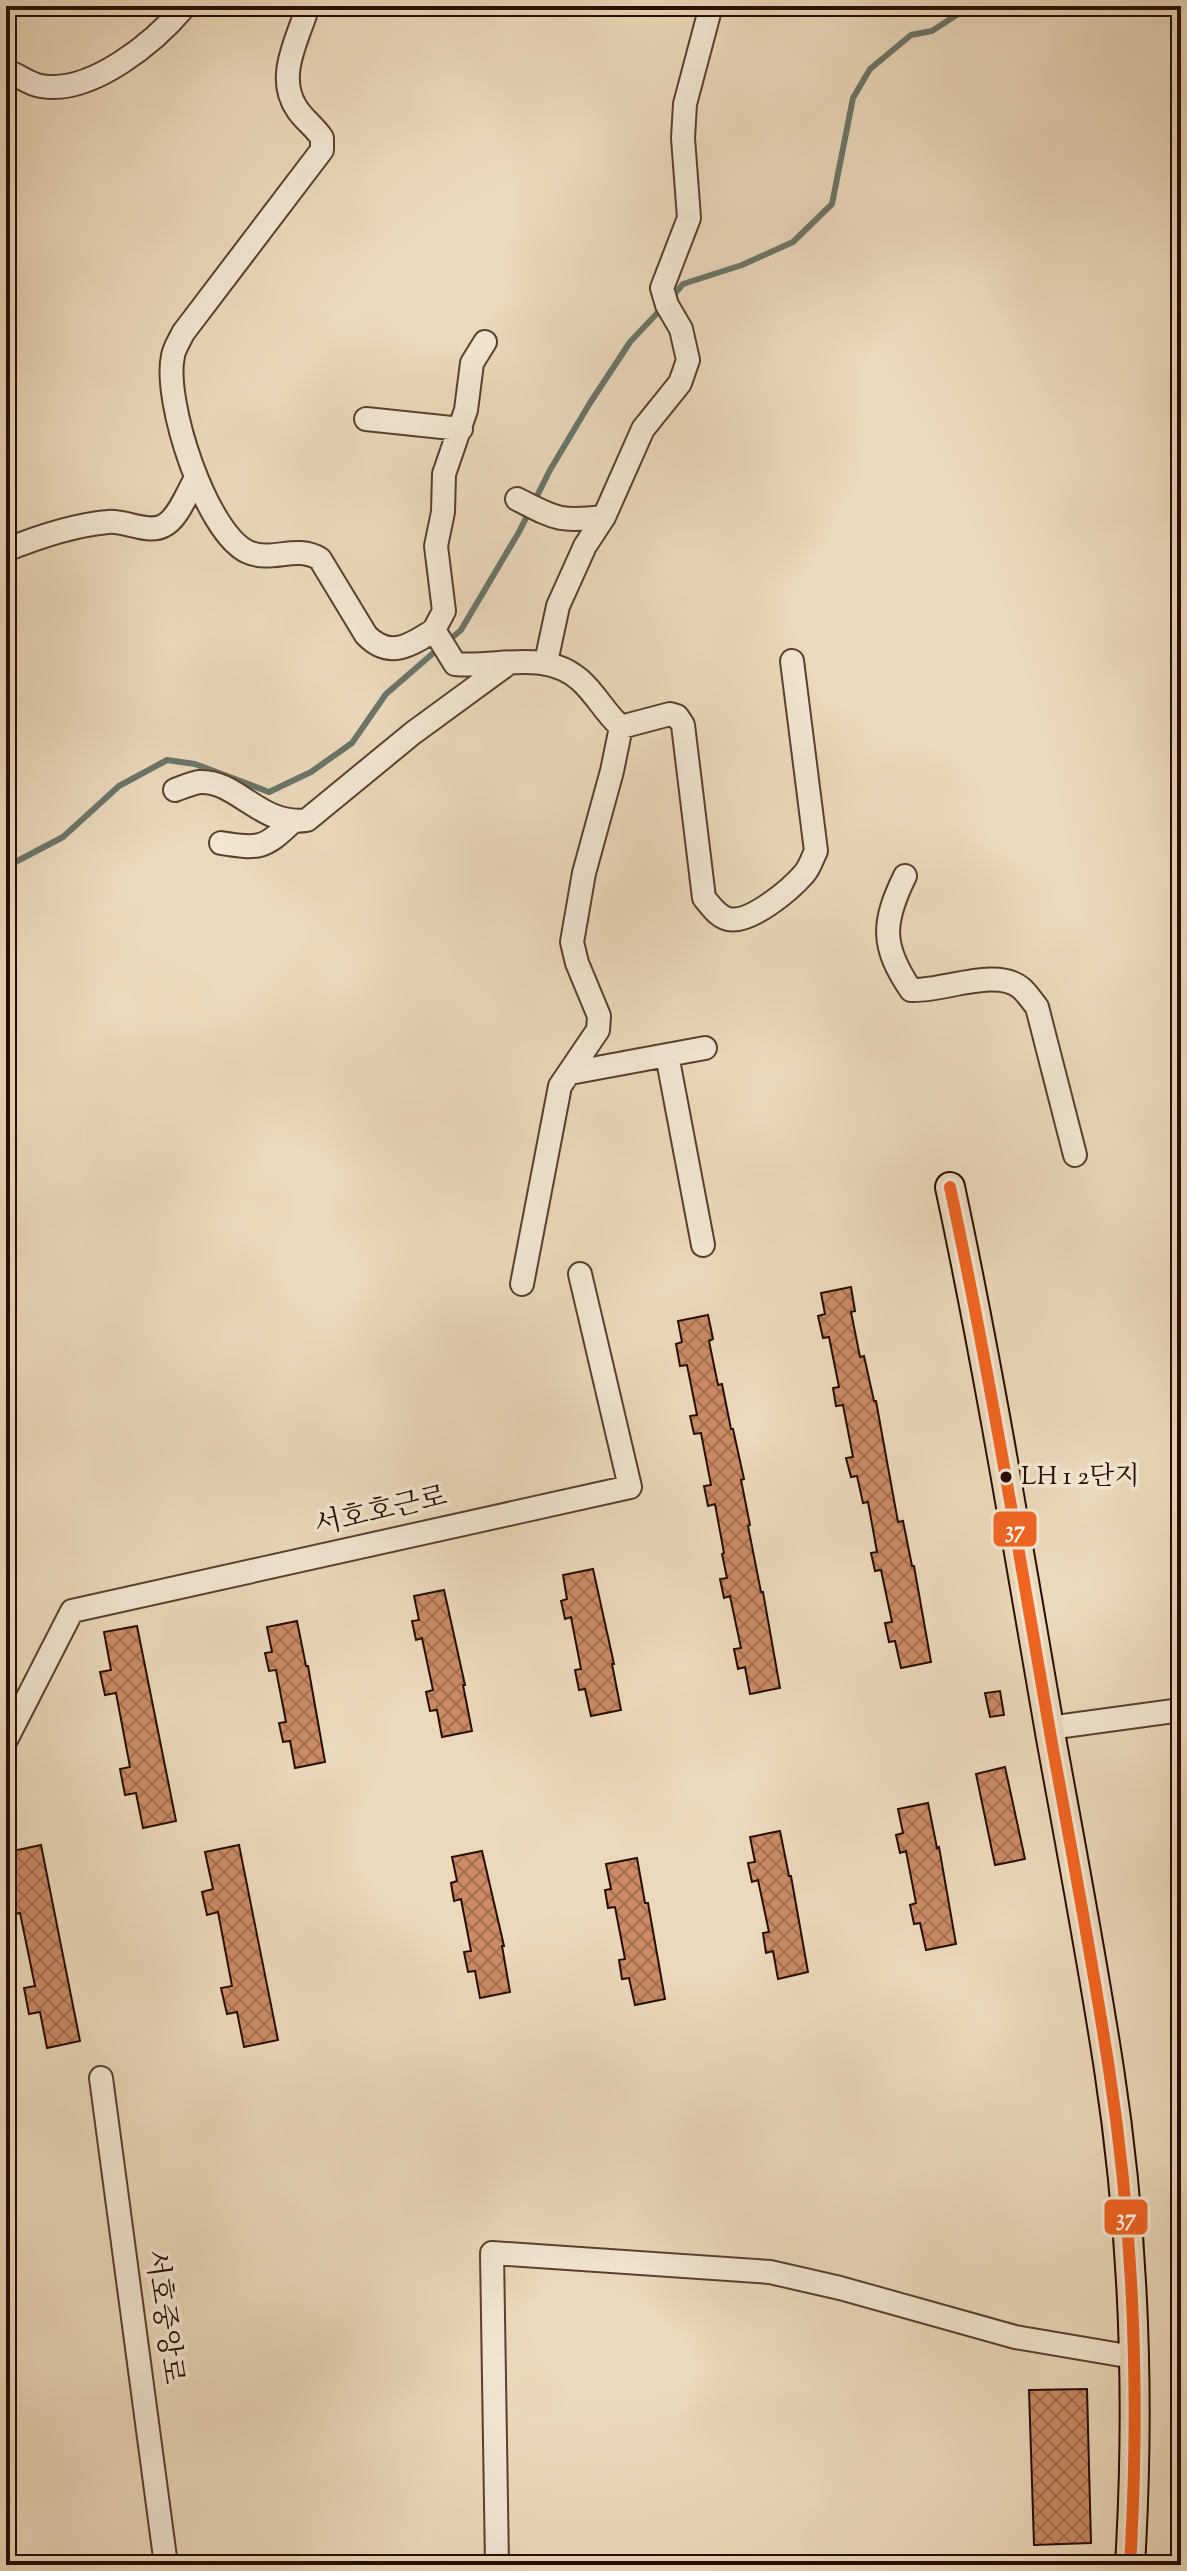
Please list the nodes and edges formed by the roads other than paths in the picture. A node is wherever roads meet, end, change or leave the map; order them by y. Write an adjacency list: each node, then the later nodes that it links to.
1 (185, 6): 4 (street)
2 (308, 6): 8 (street)
3 (711, 6): 10 (street)
4 (6, 71)
5 (485, 342): 7 (street)
6 (366, 419): 7 (street)
7 (461, 429): 12 (street)
8 (195, 480): 11 (street); 12 (street)
9 (529, 505): 10 (street)
10 (604, 517): 15 (street)
11 (6, 550)
12 (435, 632): 14 (street)
13 (792, 661): 16 (street)
14 (510, 662): 15 (street); 18 (street)
15 (546, 662): 16 (street)
16 (621, 727): 23 (street)
17 (175, 790): 18 (street)
18 (292, 822): 19 (street)
19 (221, 843)
20 (905, 876): 24 (street)
21 (705, 1048): 22 (street)
22 (667, 1055): 23 (street); 26 (street)
23 (570, 1073): 28 (street)
24 (1075, 1155)
25 (950, 1187): 30 (main road)
26 (703, 1245)
27 (580, 1274): 31 (street, 서호호근로)
28 (522, 1284)
29 (1181, 1710): 30 (street)
30 (1049, 1728): 33 (main road)
31 (6, 1740)
32 (101, 2078): 34 (street, 서호중앙로)
33 (1133, 2357): 35 (street); 36 (main road)
34 (166, 2565)
35 (497, 2565)
36 (1130, 2565)

